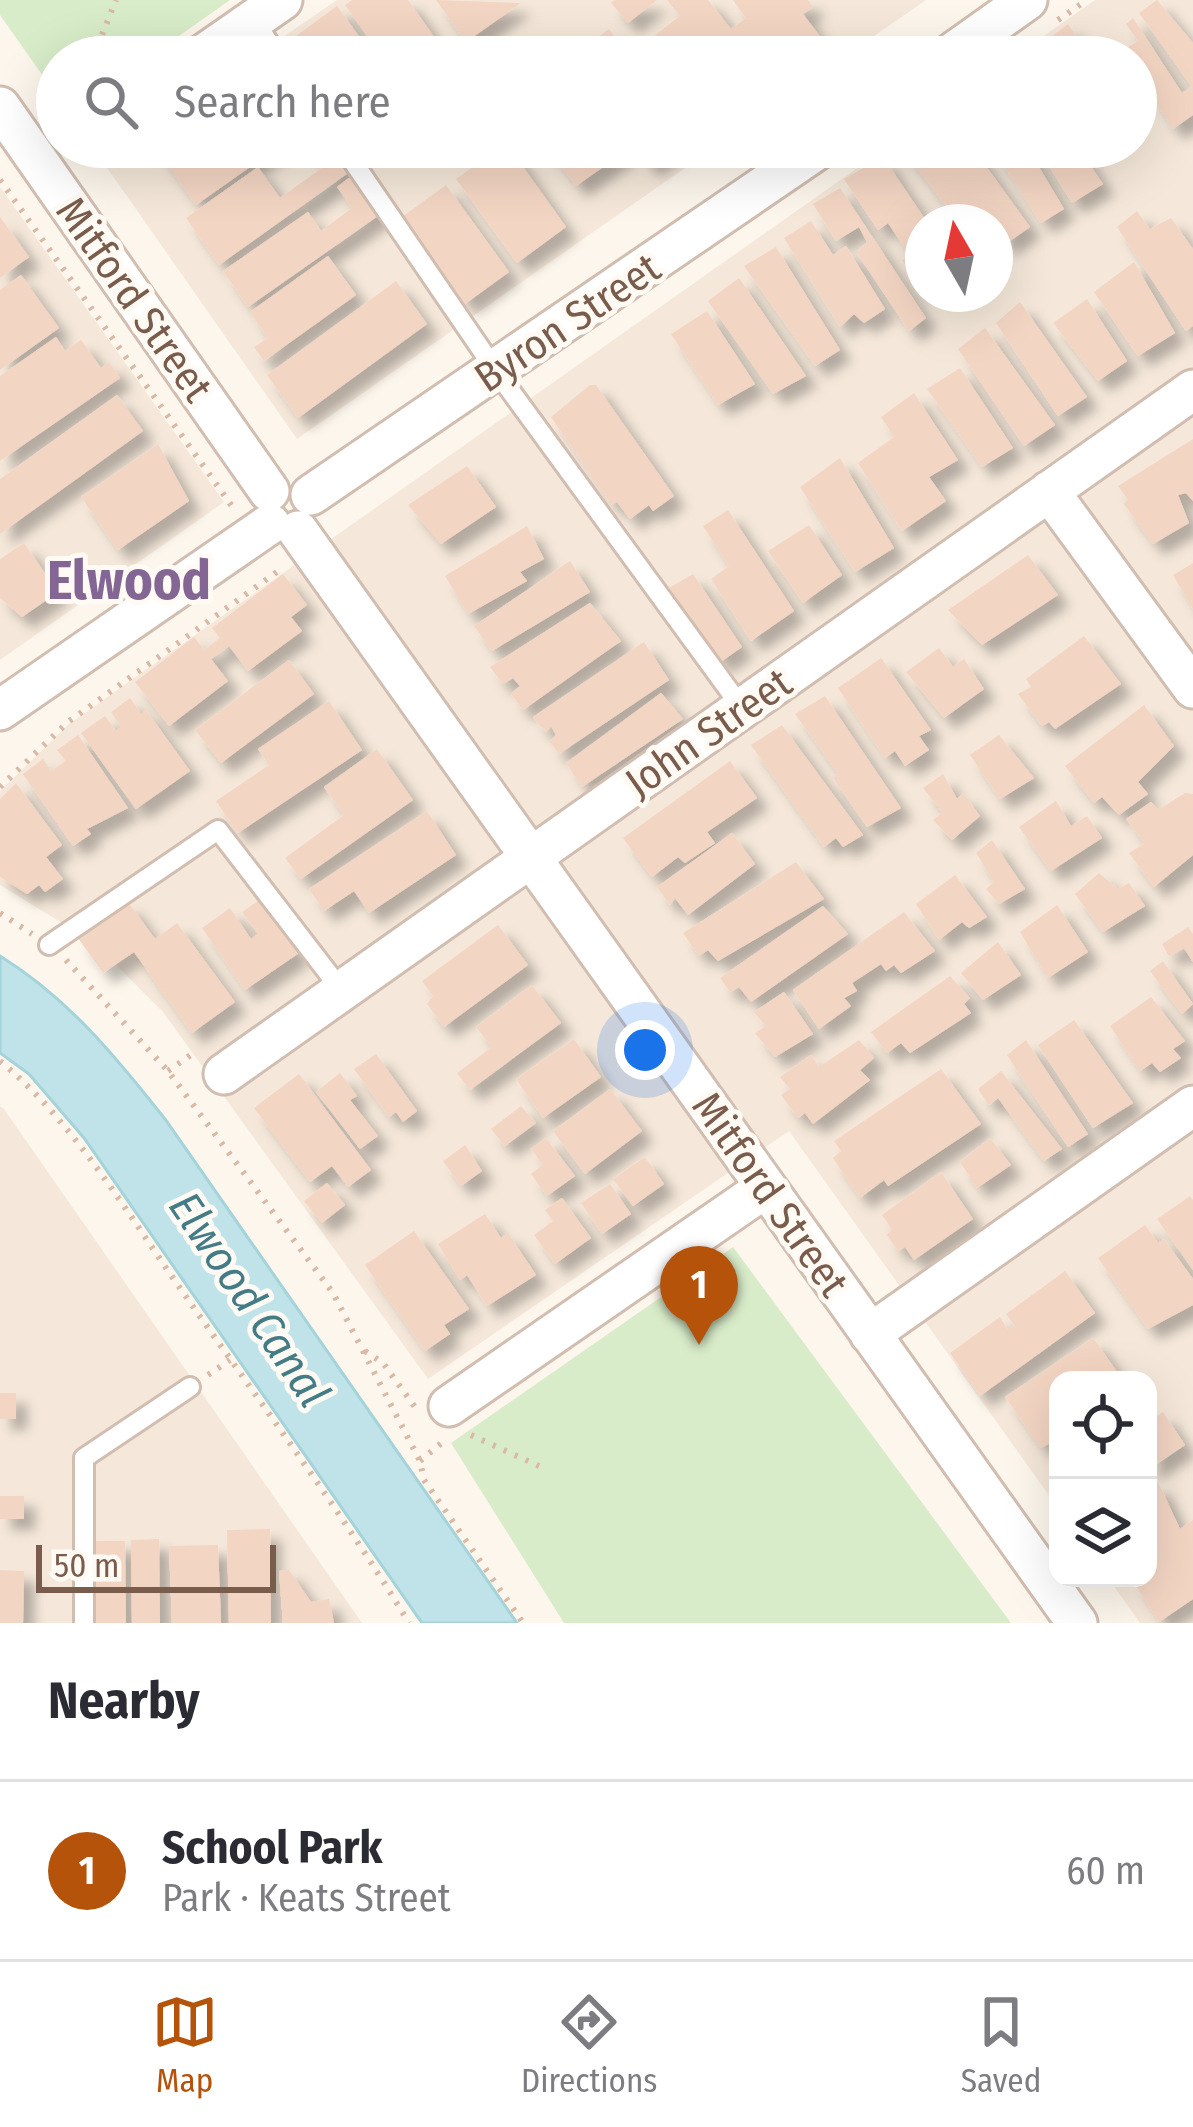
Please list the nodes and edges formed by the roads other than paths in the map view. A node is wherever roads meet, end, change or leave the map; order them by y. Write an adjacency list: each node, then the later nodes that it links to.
1 (1027, 0): 4 (street)
2 (267, 10): 3 (street)
3 (230, 36)
4 (976, 36)
5 (0, 107): 6 (street, Mitford Street)
6 (36, 139)
7 (64, 168): 13 (street, Mitford Street)
8 (357, 168): 10 (lane)
9 (789, 168): 10 (street, Byron Street)
10 (496, 370): 13 (street, Byron Street); 15 (lane)
11 (1193, 390): 12 (street, John Street)
12 (1049, 491): 14 (street); 15 (street, John Street)
13 (285, 521): 16 (street, Byron Street); 17 (street, Mitford Street)
14 (1193, 688)
15 (742, 708): 17 (street, John Street)
16 (0, 710)
17 (533, 856): 19 (street, John Street); 22 (street, Mitford Street)
18 (49, 945): 19 (lane)
19 (342, 991): 20 (street, John Street)
20 (224, 1074)
21 (1193, 1106): 23 (street)
22 (765, 1188): 23 (street, Mitford Street); 25 (street)
23 (870, 1334): 27 (street, Mitford Street)
24 (190, 1387): 26 (lane)
25 (449, 1406)
26 (84, 1623)
27 (1077, 1623)

